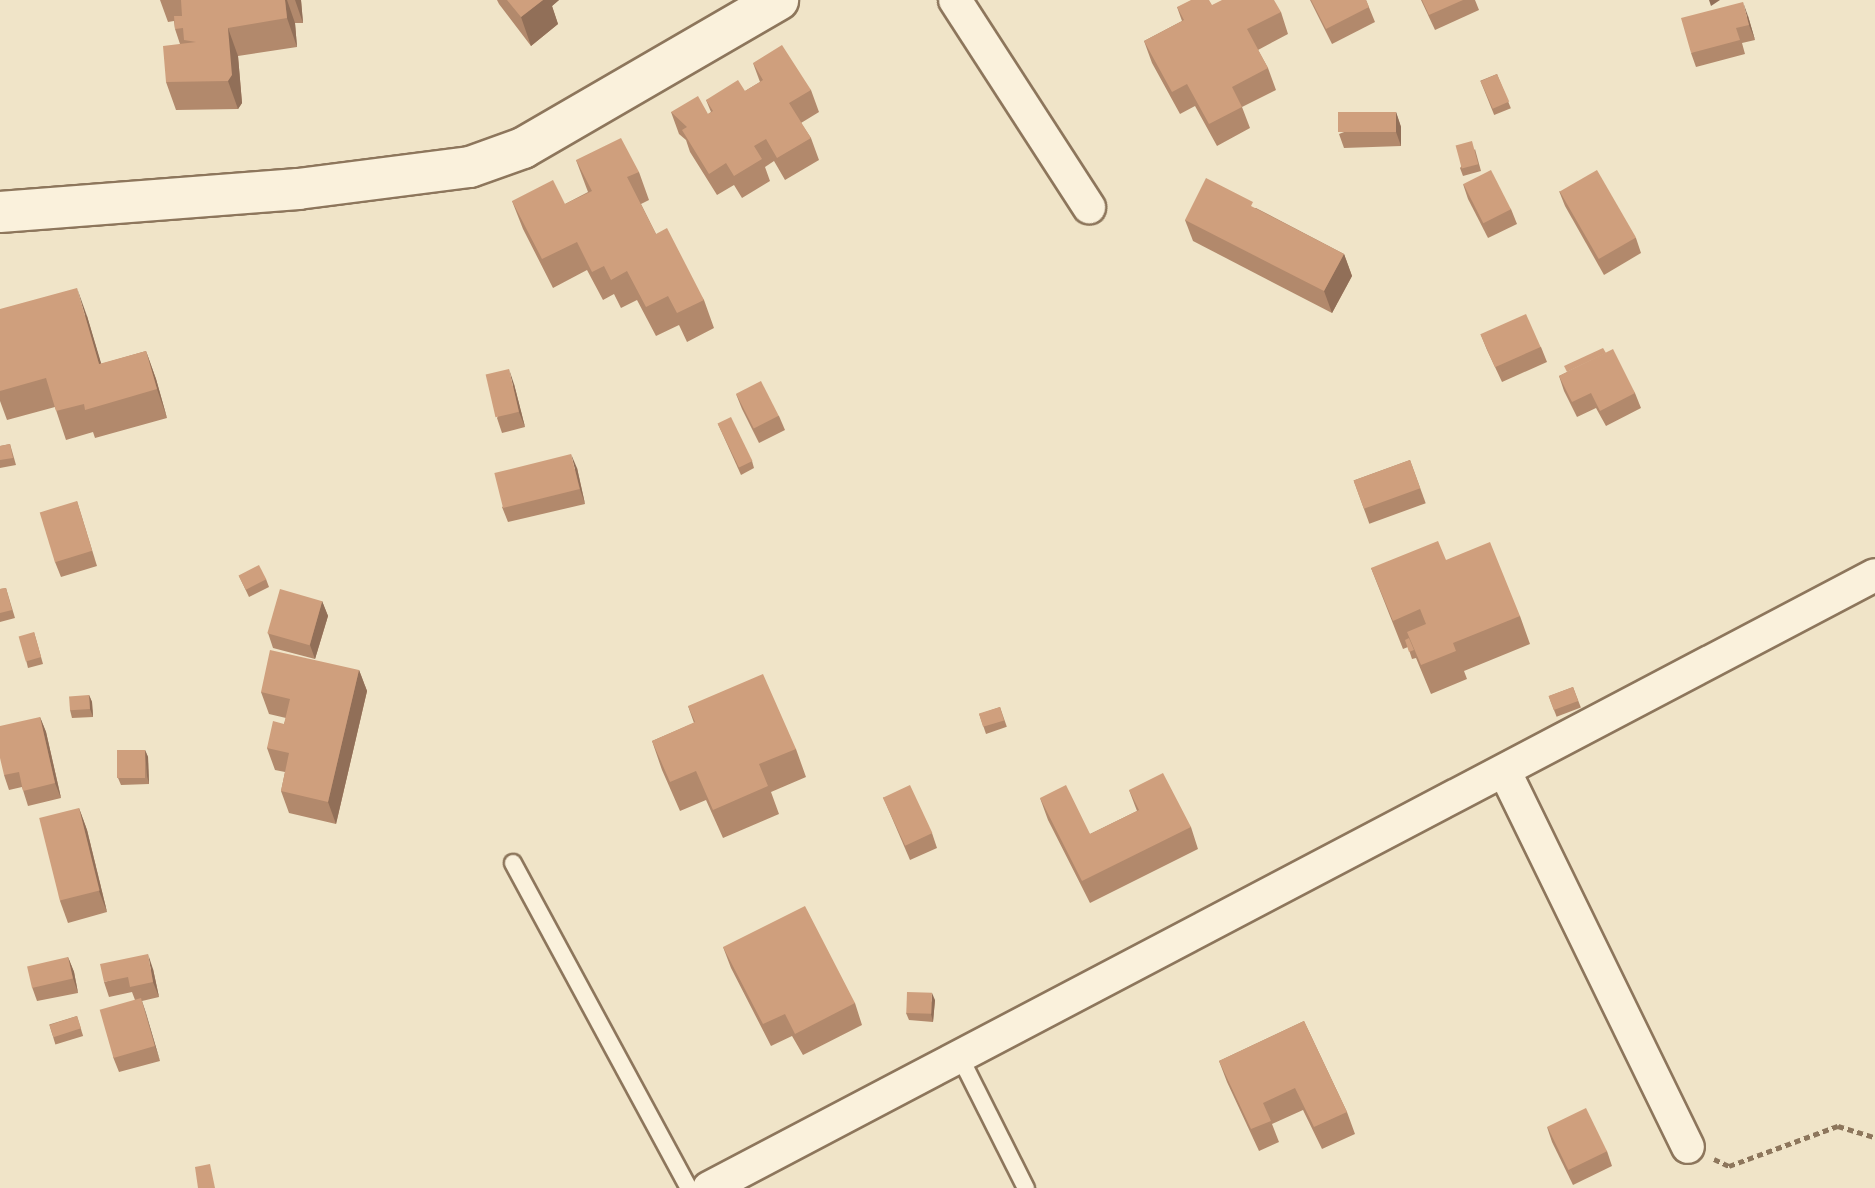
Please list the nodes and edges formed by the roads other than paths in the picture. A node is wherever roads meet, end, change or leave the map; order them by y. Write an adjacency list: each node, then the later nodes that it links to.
1 (778, 0): 4 (street)
2 (955, 0): 3 (street)
3 (1089, 207)
4 (0, 212)
5 (1875, 575): 6 (street)
6 (1505, 772): 8 (street); 9 (street)
7 (513, 863): 10 (lane)
8 (959, 1055): 11 (street); 12 (lane)
9 (1688, 1147)
10 (689, 1188)
11 (709, 1188)
12 (1026, 1188)

